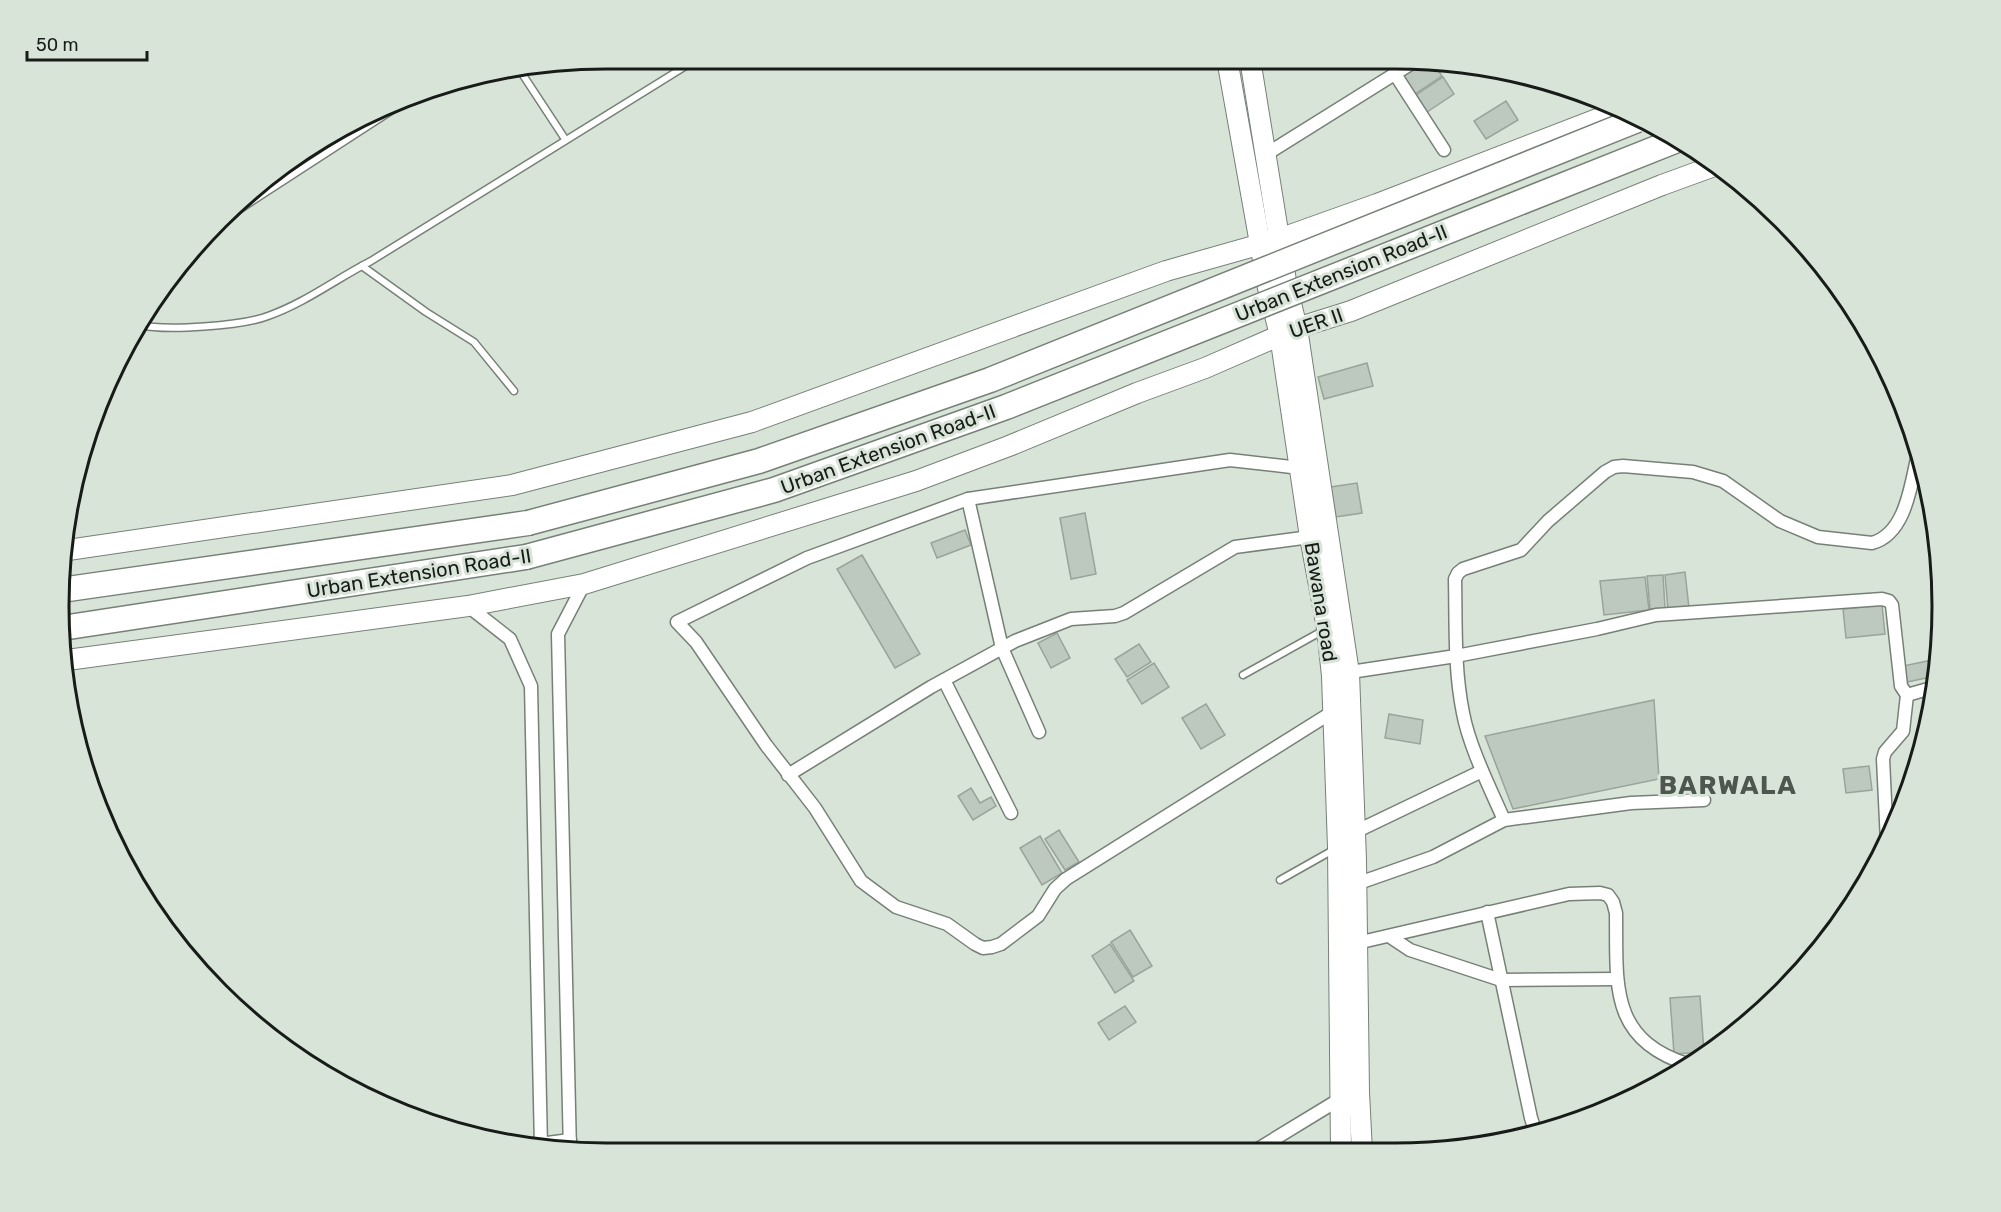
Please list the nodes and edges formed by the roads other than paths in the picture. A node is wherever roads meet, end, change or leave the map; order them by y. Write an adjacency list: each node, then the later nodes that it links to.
1 (679, 69): 10 (lane)
2 (1229, 69): 16 (main road, Bawana road)
3 (1252, 69): 13 (main road, Bawana road)
4 (1403, 69): 5 (street)
5 (1395, 74): 12 (street); 13 (street)
6 (523, 76): 10 (lane)
7 (1610, 114): 16 (main road)
8 (377, 120): 15 (lane)
9 (1630, 123): 27 (highway, Urban Extension Road-II, bridge)
10 (565, 139): 17 (lane)
11 (1668, 144): 29 (highway, Urban Extension Road-II, bridge)
12 (1444, 150)
13 (1265, 155): 16 (main road, Bawana road)
14 (1706, 169): 19 (main road, UER II)
15 (256, 199)
16 (1270, 242): 19 (main road, Bawana road); 25 (main road)
17 (362, 266): 18 (lane); 20 (lane)
18 (149, 325)
19 (1289, 332): 21 (main road, Bawana road); 26 (main road, UER II); 34 (main road, Bawana road)
20 (514, 391)
21 (1300, 468): 23 (street); 24 (main road, Bawana road)
22 (1914, 469): 32 (street)
23 (968, 499): 31 (street); 42 (street)
24 (1310, 537): 30 (main road, Bawana road); 31 (street)
25 (72, 549)
26 (584, 584): 28 (main road, UER II); 60 (street)
27 (69, 589)
28 (468, 606): 33 (main road, UER II); 59 (street)
29 (70, 627)
30 (1327, 628): 34 (main road, Bawana road); 35 (lane)
31 (1002, 648): 36 (street); 40 (street)
32 (1456, 656): 34 (street); 38 (street); 41 (street)
33 (72, 659)
34 (1341, 674): 39 (main road, Bawana road); 47 (main road, Bawana road)
35 (1243, 675)
36 (944, 680): 42 (street); 44 (street)
37 (1925, 690): 38 (street)
38 (1907, 695): 46 (street)
39 (1334, 711): 42 (street); 48 (main road, Bawana road)
40 (1039, 732)
41 (1482, 771): 45 (street); 47 (street)
42 (788, 775)
43 (1704, 800): 45 (street)
44 (1011, 813)
45 (1504, 820): 50 (street)
46 (1886, 823)
47 (1355, 832): 50 (main road, Bawana road)
48 (1338, 847): 49 (lane); 57 (main road, Bawana road)
49 (1280, 880)
50 (1356, 884): 53 (main road, Bawana road)
51 (1487, 912): 52 (street); 54 (street); 55 (street)
52 (1389, 936): 53 (street); 55 (street)
53 (1357, 943): 63 (main road, Bawana road)
54 (1617, 979): 55 (street); 56 (street)
55 (1501, 980): 58 (street)
56 (1679, 1061)
57 (1340, 1099): 61 (street); 62 (main road, Bawana road)
58 (1533, 1125)
59 (538, 1138)
60 (570, 1142)
61 (1268, 1143)
62 (1341, 1143)
63 (1362, 1143)

